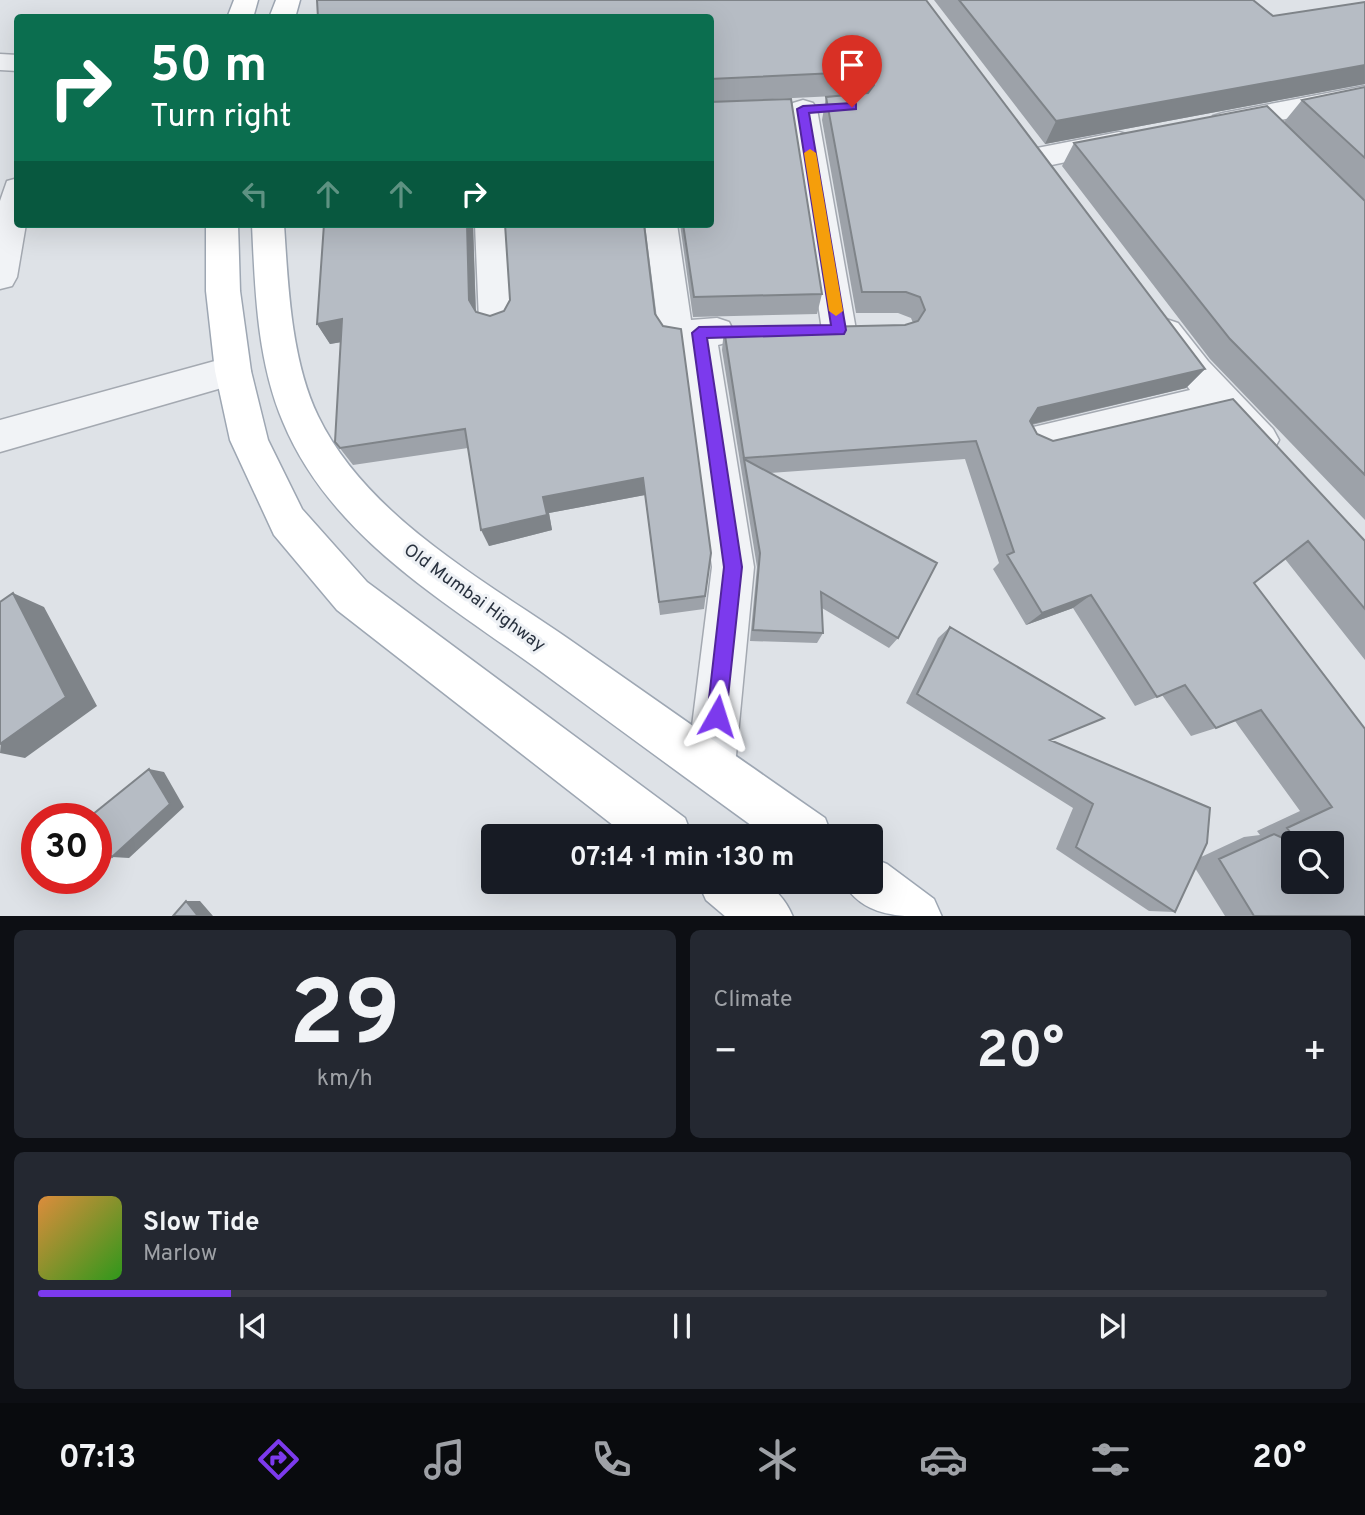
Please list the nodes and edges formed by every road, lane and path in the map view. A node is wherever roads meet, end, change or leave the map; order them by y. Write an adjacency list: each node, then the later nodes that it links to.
1 (1365, 95): 3 (street)
2 (802, 109): 14 (street)
3 (1192, 128)
4 (1140, 138): 5 (street)
5 (1037, 159)
6 (14, 208): 11 (street)
7 (222, 228): 17 (main road)
8 (268, 228): 22 (main road, Old Mumbai Highway)
9 (491, 228): 13 (street)
10 (662, 228): 16 (street)
11 (0, 276)
12 (1145, 304): 18 (street)
13 (496, 321)
14 (874, 330)
15 (741, 332): 16 (street)
16 (699, 333): 22 (street)
17 (233, 371): 19 (street); 23 (main road)
18 (1220, 398): 20 (street); 21 (street)
19 (0, 436)
20 (1038, 440)
21 (1284, 466)
22 (711, 766): 24 (main road, Old Mumbai Highway)
23 (651, 824)
24 (791, 824)
25 (883, 892): 28 (main road)
26 (739, 894): 27 (main road)
27 (767, 916)
28 (916, 916)

